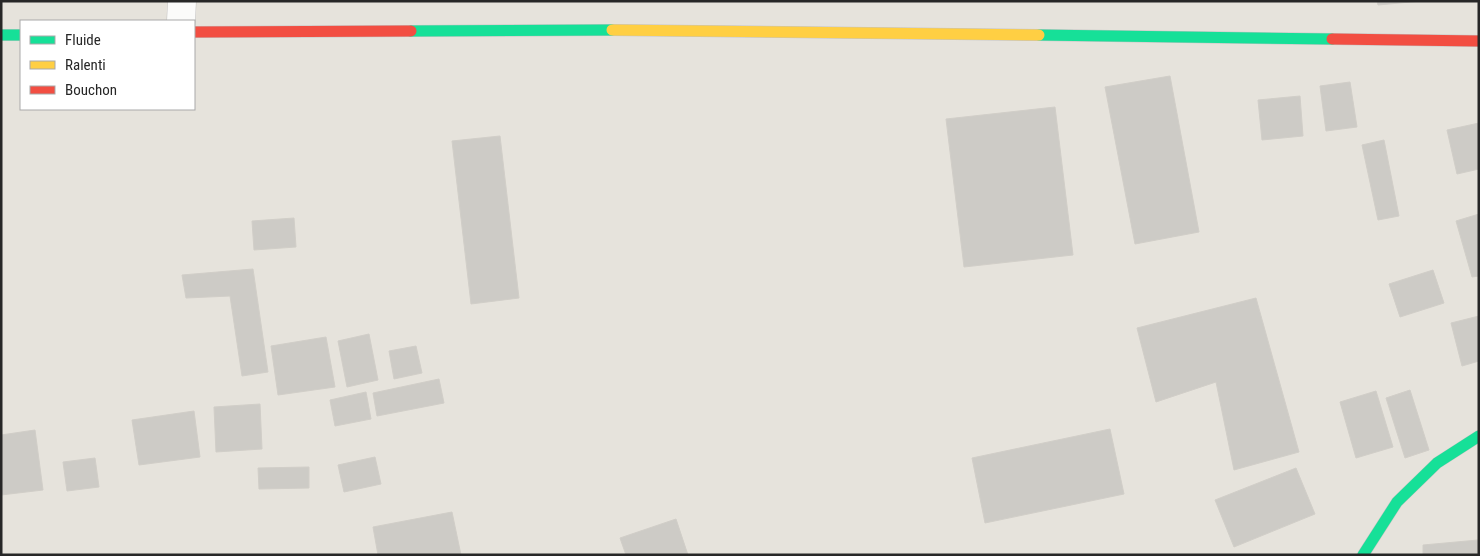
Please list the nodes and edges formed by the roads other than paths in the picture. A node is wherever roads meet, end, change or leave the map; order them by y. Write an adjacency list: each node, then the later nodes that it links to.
1 (182, 1): 2 (street)
2 (181, 20)
3 (195, 32): 6 (main road)
4 (1, 35): 5 (main road)
5 (20, 35)
6 (1479, 41)
7 (1479, 436): 8 (main road)
8 (1364, 555)

